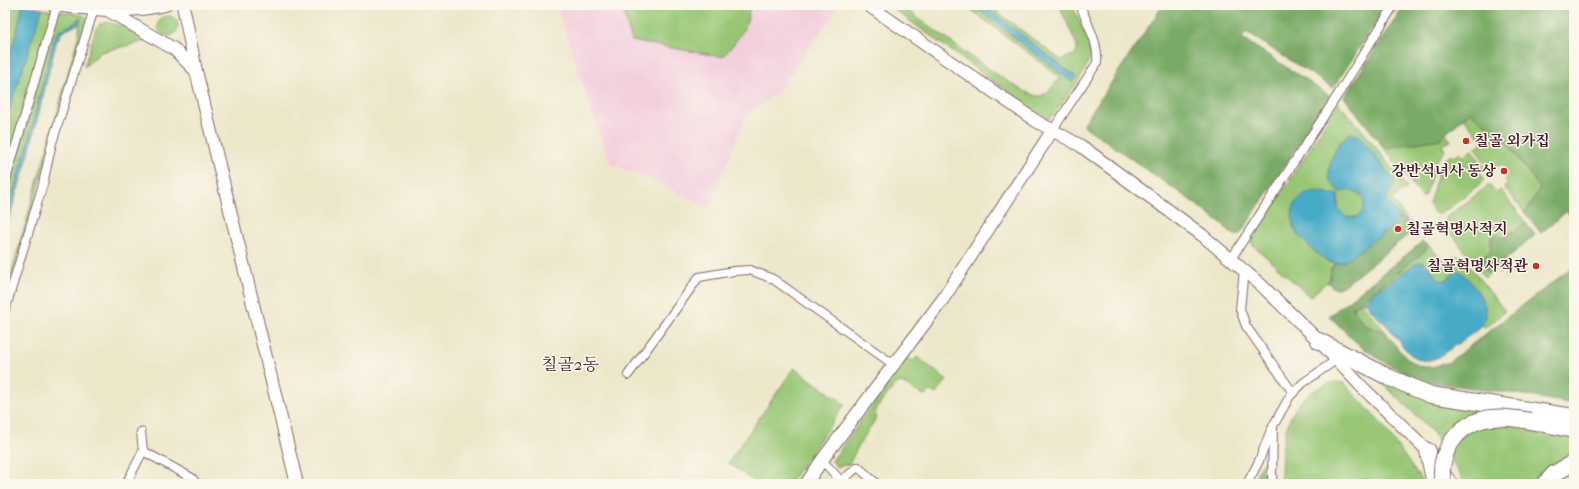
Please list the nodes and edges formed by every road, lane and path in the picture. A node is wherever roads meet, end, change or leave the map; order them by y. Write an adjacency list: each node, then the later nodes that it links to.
1 (53, 5): 2 (street)
2 (57, 5): 8 (street); 12 (street)
3 (165, 5): 9 (street)
4 (183, 5): 10 (street)
5 (868, 5): 11 (street)
6 (1080, 5): 11 (street)
7 (1394, 5): 13 (street)
8 (94, 9): 9 (street); 15 (street)
9 (108, 11): 10 (street)
10 (196, 71): 31 (street)
11 (1052, 131): 13 (street); 18 (street)
12 (5, 183)
13 (1231, 259): 14 (street)
14 (1244, 270): 16 (street); 20 (street)
15 (5, 310)
16 (1319, 340): 17 (street); 21 (highway)
17 (1336, 360): 20 (street); 26 (street)
18 (894, 364): 19 (street); 27 (street)
19 (628, 375)
20 (1294, 393): 22 (street)
21 (1574, 417)
22 (1273, 426): 34 (street); 35 (street)
23 (1574, 430): 37 (highway, bridge)
24 (141, 432): 25 (street)
25 (143, 451): 29 (street); 30 (street)
26 (1428, 451): 36 (highway); 38 (street)
27 (822, 460): 32 (street); 33 (street)
28 (1574, 462): 39 (highway)
29 (126, 484)
30 (197, 484)
31 (297, 484)
32 (806, 484)
33 (877, 484)
34 (1247, 484)
35 (1272, 484)
36 (1435, 484)
37 (1443, 484)
38 (1452, 484)
39 (1546, 484)

